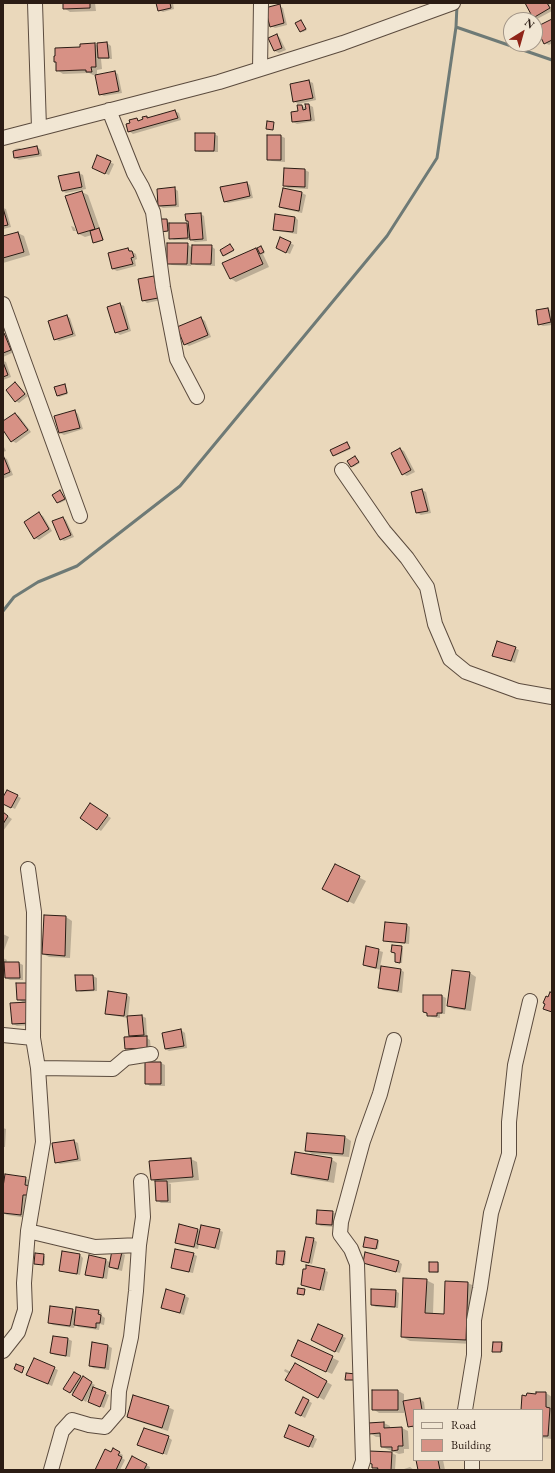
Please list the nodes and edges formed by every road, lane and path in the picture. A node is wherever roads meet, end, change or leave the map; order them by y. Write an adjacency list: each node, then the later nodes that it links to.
1 (35, 3): 6 (street)
2 (261, 3): 4 (street)
3 (453, 3): 4 (street)
4 (260, 69): 5 (street)
5 (109, 110): 6 (street); 9 (street)
6 (39, 128): 7 (street)
7 (3, 138)
8 (3, 304): 11 (street)
9 (197, 397)
10 (342, 470): 12 (street)
11 (80, 516)
12 (552, 697)
13 (28, 869): 16 (street)
14 (530, 1001): 24 (street)
15 (3, 1035): 16 (street)
16 (33, 1038): 19 (street)
17 (394, 1040): 26 (street)
18 (151, 1054): 19 (street)
19 (38, 1068): 21 (street)
20 (141, 1181): 22 (street)
21 (28, 1231): 22 (street); 23 (street)
22 (139, 1245): 25 (street)
23 (3, 1351)
24 (465, 1409)
25 (51, 1470)
26 (360, 1470)

